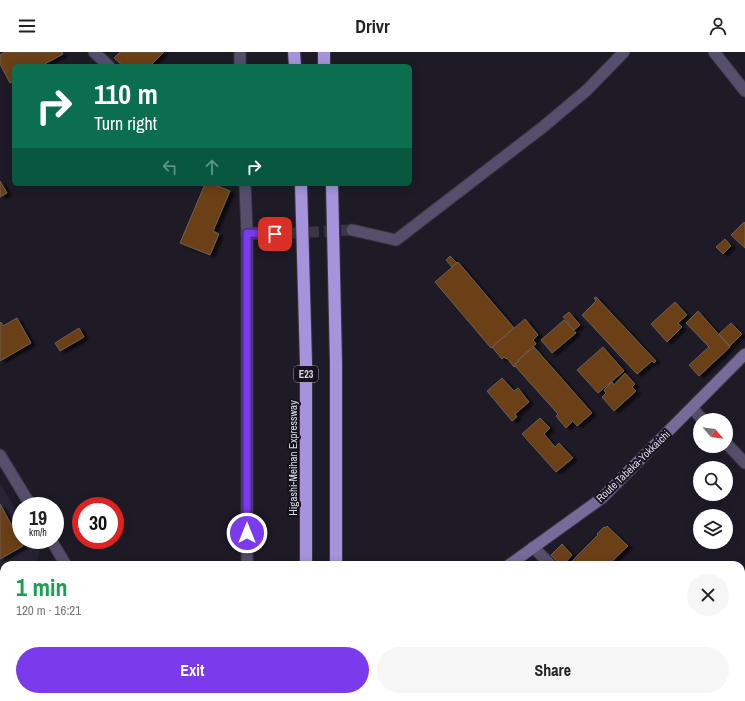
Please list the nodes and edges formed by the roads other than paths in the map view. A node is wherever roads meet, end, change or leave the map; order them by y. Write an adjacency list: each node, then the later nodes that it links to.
1 (94, 52): 7 (street)
2 (240, 52): 8 (street)
3 (294, 52): 9 (highway)
4 (324, 52): 10 (highway)
5 (624, 52): 15 (street)
6 (714, 52): 11 (street)
7 (107, 64)
8 (240, 64)
9 (295, 64)
10 (324, 64)
11 (745, 91)
12 (301, 186): 29 (highway, Higashi-Meihan Expressway / E23)
13 (332, 186): 30 (highway)
14 (245, 188): 16 (street)
15 (352, 230)
16 (247, 233): 17 (street); 28 (street)
17 (275, 234)
18 (745, 354): 19 (main road, Route Tabeka-Yokkaichi)
19 (692, 408): 20 (street); 25 (main road, Route Tabeka-Yokkaichi)
20 (697, 413)
21 (733, 450): 23 (street)
22 (0, 455): 24 (street)
23 (745, 463)
24 (26, 497)
25 (533, 547): 31 (main road, Route Tabeka-Yokkaichi); 32 (street)
26 (56, 549): 27 (street)
27 (64, 561)
28 (247, 561)
29 (306, 561)
30 (336, 561)
31 (514, 561)
32 (547, 561)

